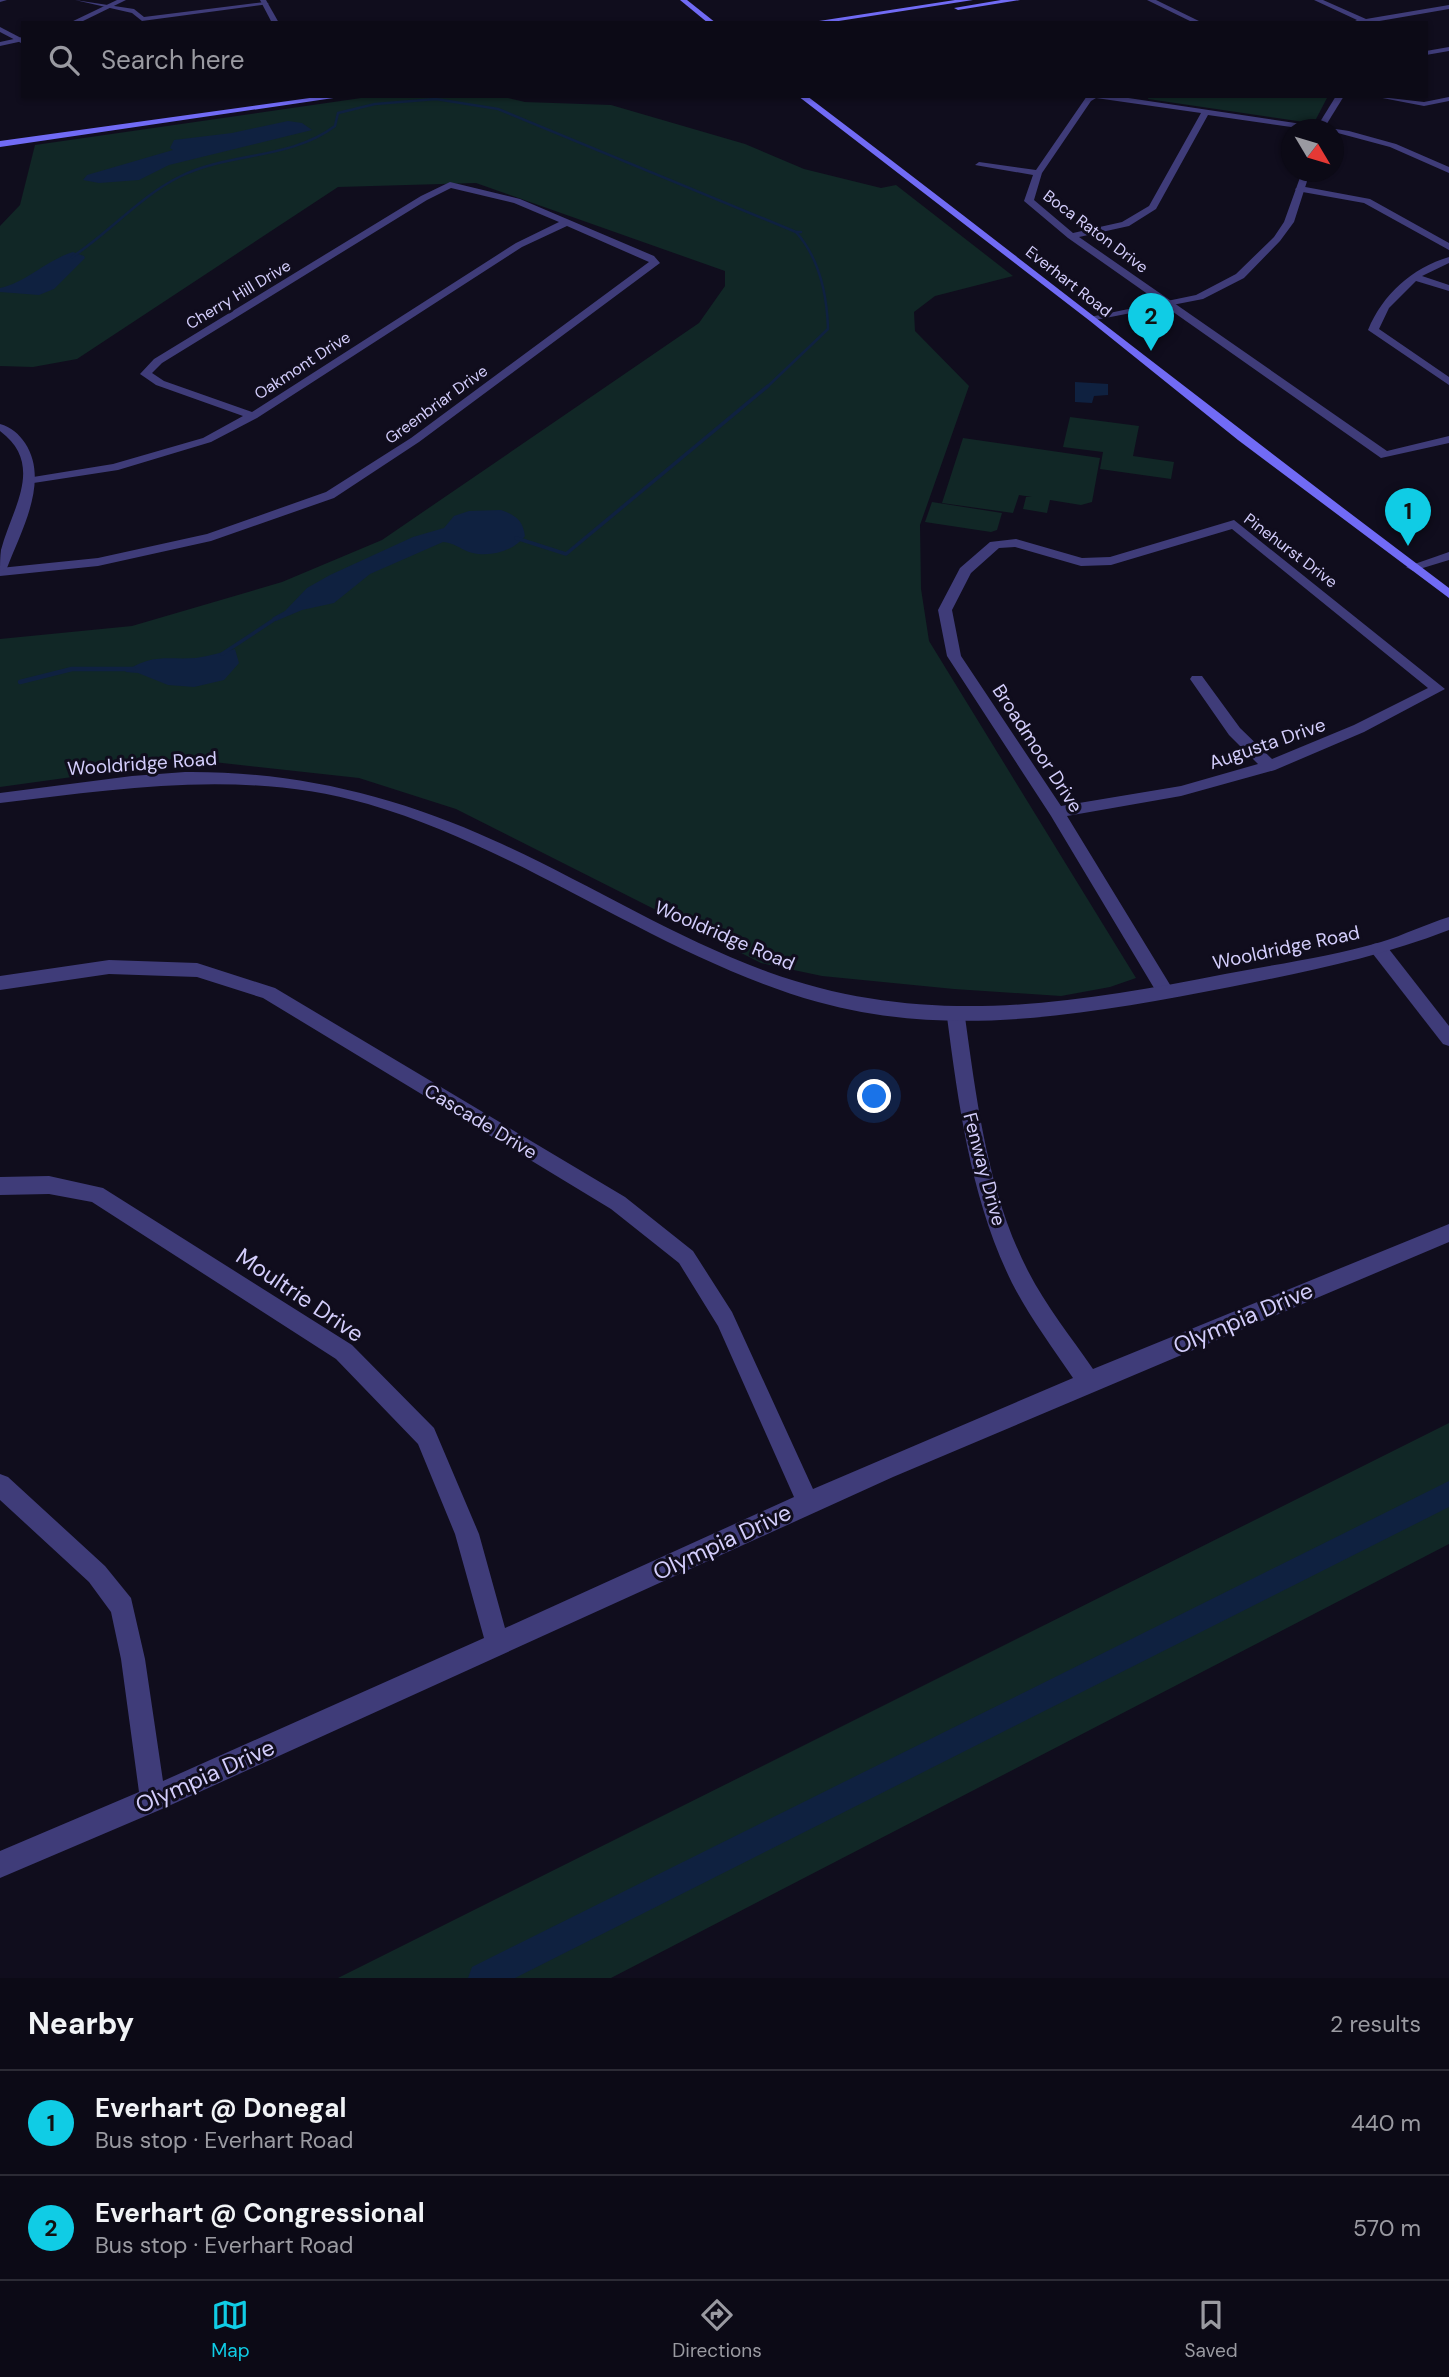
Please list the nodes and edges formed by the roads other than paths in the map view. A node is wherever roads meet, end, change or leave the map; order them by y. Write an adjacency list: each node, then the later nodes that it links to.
1 (78, 0): 11 (street)
2 (123, 0): 11 (street)
3 (683, 0): 14 (main road)
4 (970, 0): 19 (main road)
5 (1017, 0): 9 (main road)
6 (1150, 0): 21 (street)
7 (1317, 0): 22 (street)
8 (1419, 0): 13 (street)
9 (1004, 1): 20 (main road)
10 (264, 2): 11 (street); 16 (street)
11 (109, 7): 15 (street)
12 (1449, 7): 13 (street)
13 (1440, 9): 22 (street)
14 (701, 13): 17 (main road); 18 (main road)
15 (77, 21)
16 (275, 21)
17 (703, 21)
18 (715, 21)
19 (823, 21)
20 (871, 21)
21 (1196, 21)
22 (1366, 21)
23 (0, 29): 24 (street)
24 (21, 40): 25 (street)
25 (0, 44)
26 (1449, 49): 27 (street)
27 (1428, 53)
28 (273, 98): 40 (main road)
29 (319, 98): 41 (main road)
30 (807, 98): 55 (main road, Everhart Road)
31 (1090, 98): 44 (street, Boca Raton Drive)
32 (1110, 98): 36 (street)
33 (1339, 98): 37 (street)
34 (1388, 98): 35 (street)
35 (1449, 99)
36 (1206, 111): 38 (street); 49 (street)
37 (1325, 119)
38 (1281, 122)
39 (1344, 132): 43 (street)
40 (0, 136)
41 (0, 144)
42 (979, 164): 44 (street)
43 (1449, 170)
44 (1038, 173): 49 (street, Boca Raton Drive)
45 (1302, 182): 47 (street)
46 (450, 185): 48 (street, Greenbriar Drive); 57 (street, Cherry Hill Drive)
47 (1300, 189): 50 (street); 54 (street)
48 (567, 222): 57 (street, Oakmont Drive); 64 (street, Greenbriar Drive)
49 (1071, 236): 54 (street, Boca Raton Drive)
50 (1449, 247)
51 (1449, 260): 52 (street)
52 (1413, 277): 53 (street); 56 (street)
53 (1449, 288)
54 (1168, 303): 55 (street); 59 (street, Boca Raton Drive)
55 (1094, 319): 63 (main road, Everhart Road)
56 (1449, 382)
57 (253, 416): 60 (street, Oakmont Drive)
58 (0, 427): 60 (street)
59 (1449, 439)
60 (31, 481): 64 (street)
61 (1016, 543): 67 (street, Pinehurst Drive); 70 (street, Broadmoor Drive)
62 (1449, 556): 63 (street)
63 (1413, 567): 65 (main road, Everhart Road)
64 (0, 570)
65 (1449, 594)
66 (1198, 679): 68 (street)
67 (1438, 689): 68 (street, Augusta Drive)
68 (1270, 766): 70 (street, Augusta Drive)
69 (0, 798): 75 (street, Wooldridge Road)
70 (1057, 812): 74 (street, Broadmoor Drive)
71 (1449, 923): 72 (street, Wooldridge Road)
72 (1379, 949): 74 (street, Wooldridge Road); 76 (street)
73 (0, 983): 81 (street, Cascade Drive)
74 (1166, 993): 75 (street, Wooldridge Road)
75 (956, 1017): 79 (street, Fenway Drive)
76 (1449, 1039)
77 (0, 1186): 82 (street, Moultrie Drive)
78 (1449, 1233): 79 (street, Olympia Drive)
79 (1088, 1382): 81 (street, Olympia Drive)
80 (0, 1485): 83 (street)
81 (808, 1503): 82 (street, Olympia Drive)
82 (498, 1645): 83 (street, Olympia Drive)
83 (153, 1800): 84 (street, Olympia Drive)
84 (0, 1865)

